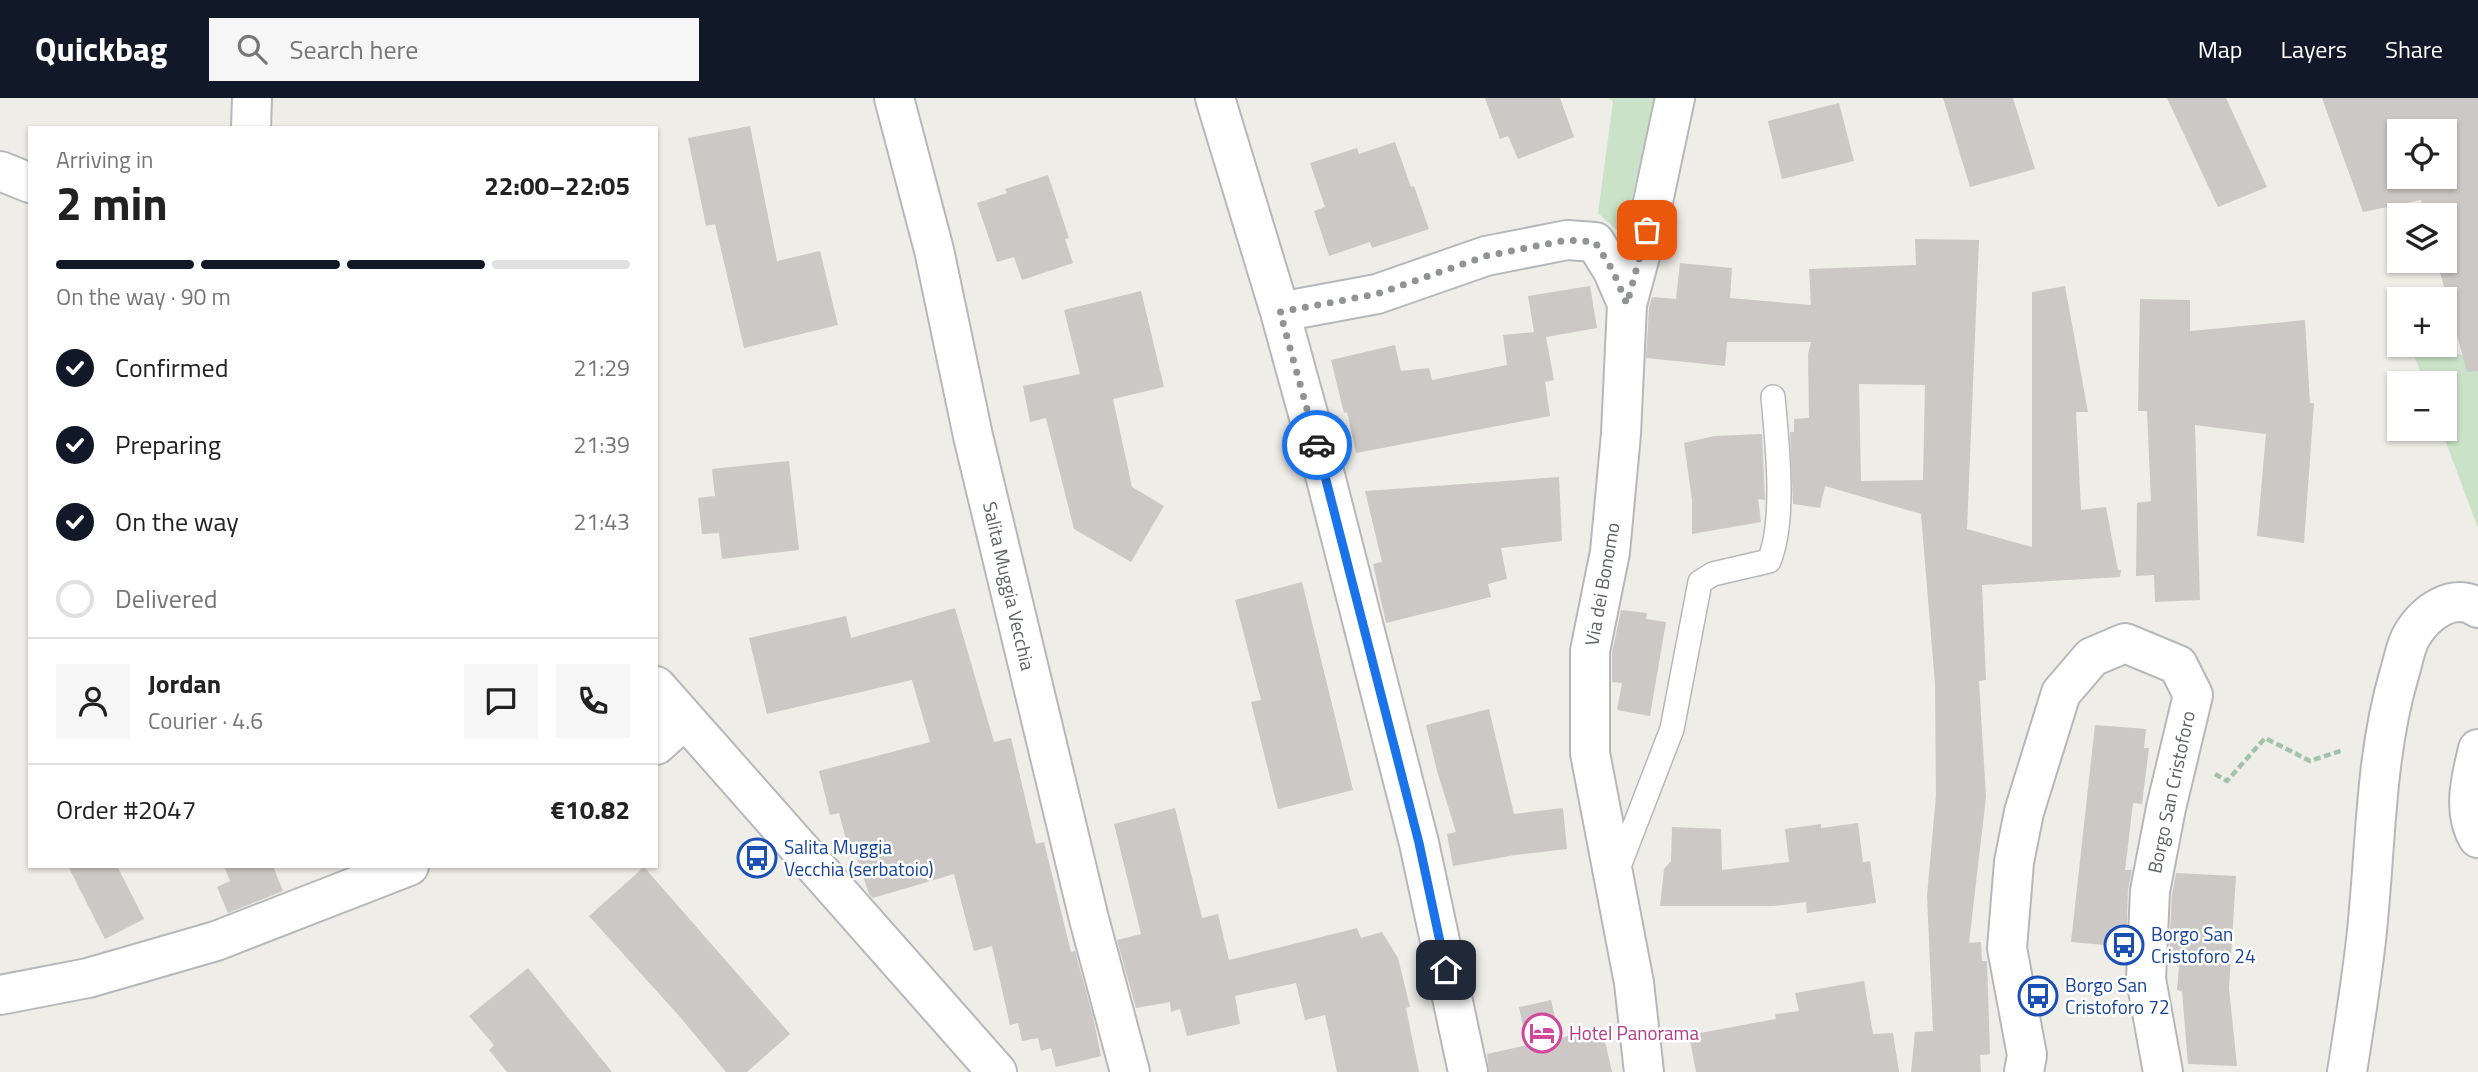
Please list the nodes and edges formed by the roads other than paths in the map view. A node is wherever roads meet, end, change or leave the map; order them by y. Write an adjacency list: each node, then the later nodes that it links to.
1 (252, 98): 5 (street)
2 (894, 98): 21 (street, Salita Muggia Vecchia)
3 (1215, 98): 9 (street)
4 (1675, 98): 8 (street, Via dei Bonomo)
5 (251, 126)
6 (0, 171): 7 (street)
7 (28, 182)
8 (1627, 304): 9 (street); 18 (street, Via dei Bonomo)
9 (1280, 312): 22 (street)
10 (1773, 397): 18 (lane)
11 (2475, 606): 26 (street)
12 (658, 688): 13 (street)
13 (685, 719): 14 (street); 20 (street)
14 (658, 743)
15 (2478, 749): 16 (street)
16 (2478, 838)
17 (403, 868): 19 (street)
18 (1615, 877): 23 (street, Via dei Bonomo)
19 (0, 996)
20 (997, 1072)
21 (1130, 1072)
22 (1468, 1072)
23 (1644, 1072)
24 (2024, 1072): 25 (street, Borgo San Cristoforo)
25 (2163, 1072)
26 (2347, 1072)

